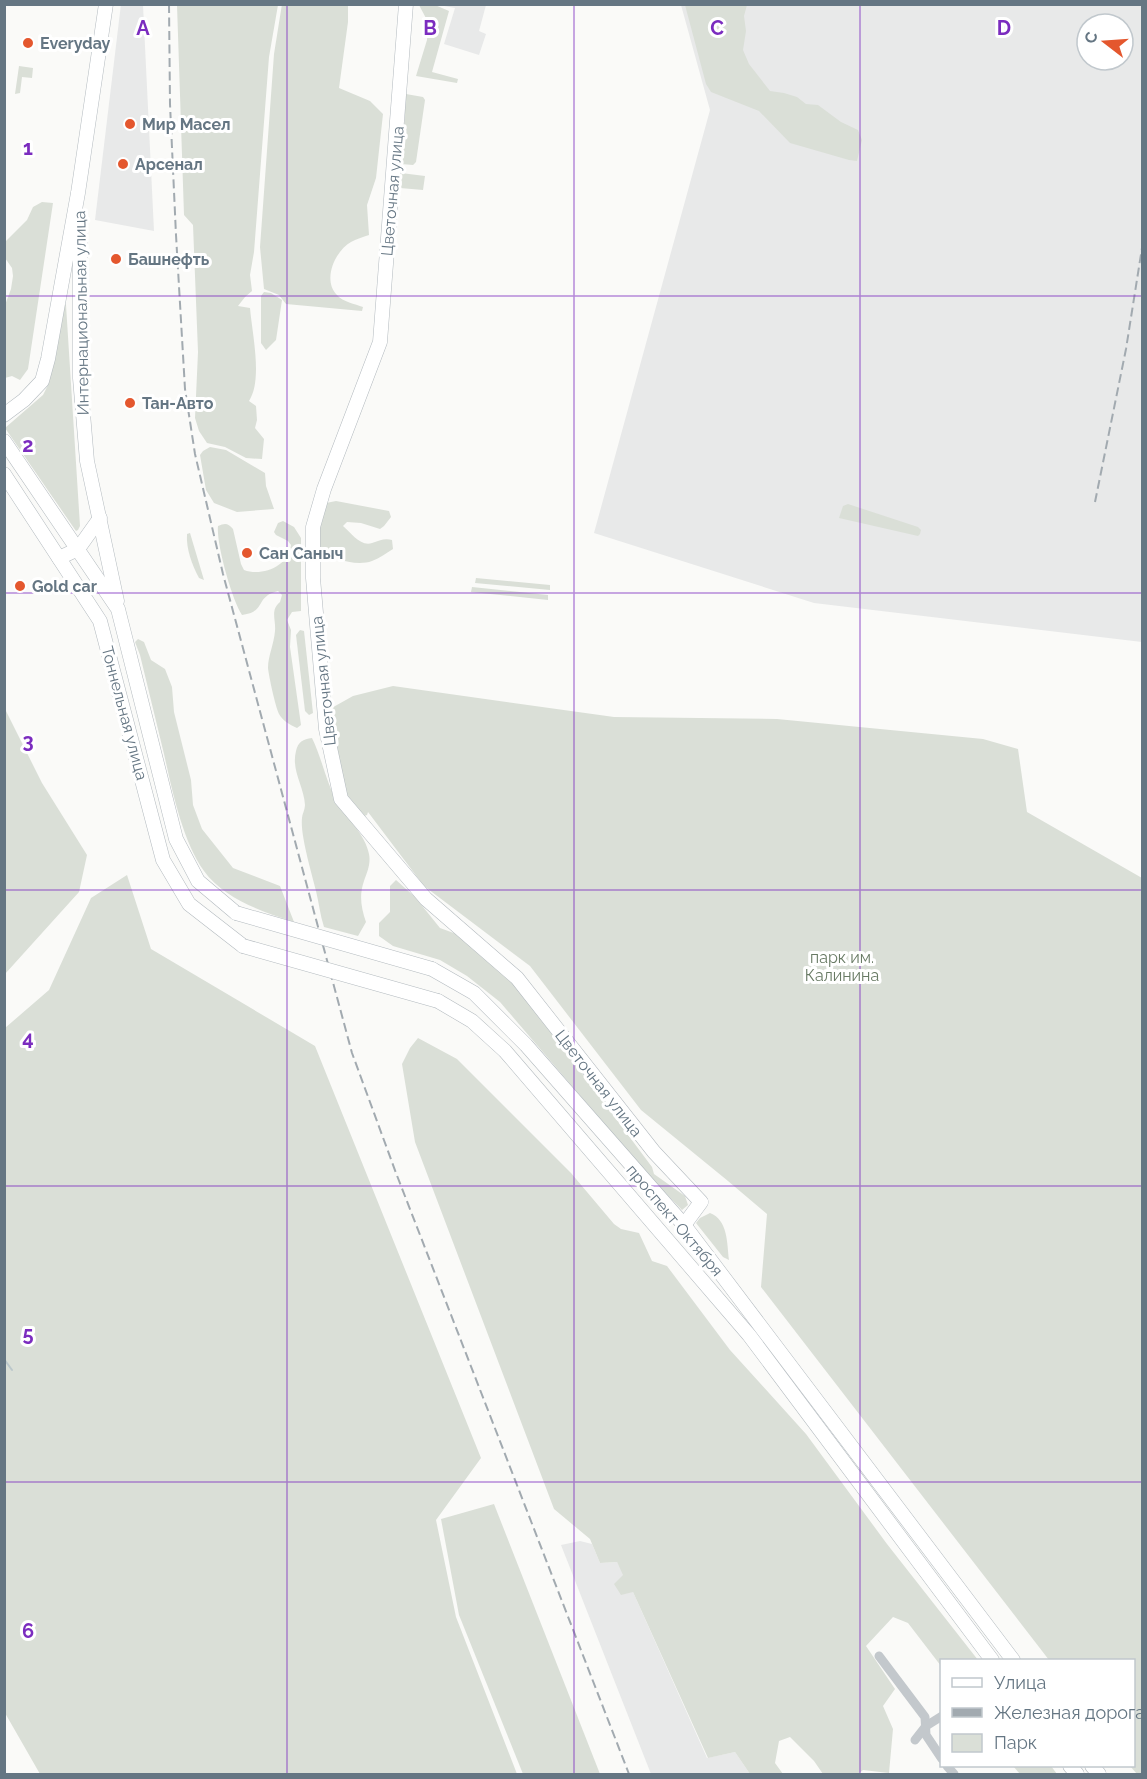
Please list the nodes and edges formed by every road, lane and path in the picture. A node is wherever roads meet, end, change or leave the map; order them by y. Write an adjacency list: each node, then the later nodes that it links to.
1 (106, 4): 3 (main road, Интернациональная улица)
2 (406, 4): 13 (main road, Цветочная улица)
3 (78, 193): 4 (main road, Интернациональная улица); 7 (main road, Интернациональная улица)
4 (4, 415)
5 (4, 441): 8 (main road, Тоннельная улица)
6 (4, 474): 9 (main road, Тоннельная улица)
7 (100, 518): 8 (main road); 10 (main road, Интернациональная улица)
8 (78, 549): 9 (main road); 10 (main road, Тоннельная улица)
9 (59, 558): 12 (main road, Тоннельная улица)
10 (118, 609): 11 (main road, Тоннельная улица)
11 (236, 913): 13 (main road, проспект Октября, bridge)
12 (243, 946): 15 (main road, проспект Октября, bridge)
13 (684, 1226): 16 (main road, проспект Октября)
14 (879, 1656): 18 (street)
15 (991, 1659)
16 (1012, 1659)
17 (940, 1717): 18 (street)
18 (926, 1726): 19 (street); 20 (street)
19 (915, 1740)
20 (940, 1756)

